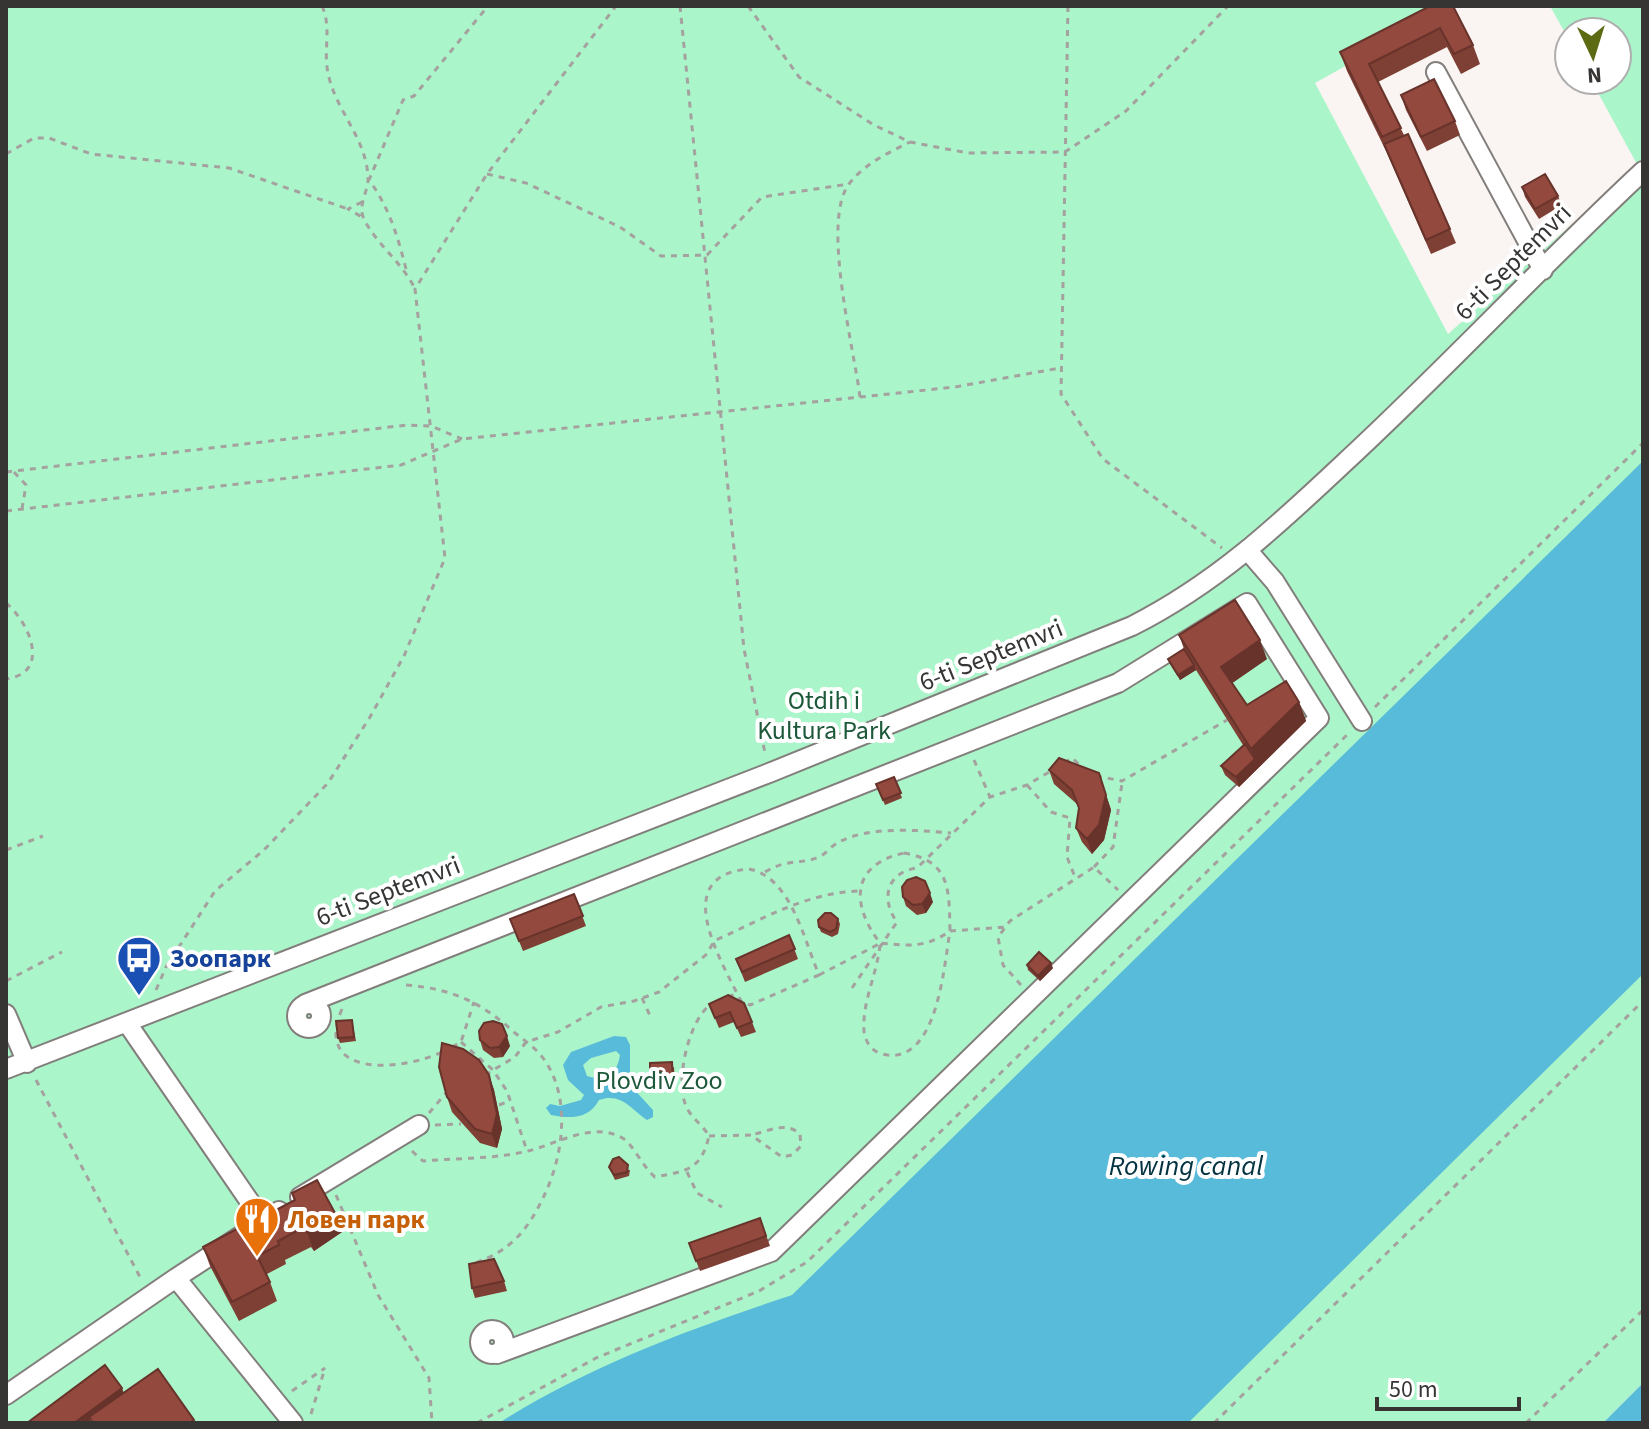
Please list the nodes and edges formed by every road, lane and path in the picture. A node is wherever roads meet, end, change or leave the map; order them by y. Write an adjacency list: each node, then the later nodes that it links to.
1 (322, 6): 14 (path)
2 (488, 6): 14 (path)
3 (616, 6): 13 (path)
4 (680, 6): 19 (path)
5 (748, 6): 9 (path)
6 (1068, 6): 10 (path)
7 (1228, 6): 10 (path)
8 (1436, 72): 21 (street)
9 (910, 142): 10 (path); 15 (path)
10 (1065, 152): 23 (path)
11 (6, 154): 17 (path)
12 (1643, 171): 21 (street, 6-ti Septemvri)
13 (487, 174): 19 (path); 22 (path)
14 (369, 180): 16 (path); 20 (path)
15 (849, 184): 19 (path); 24 (path)
16 (362, 202): 17 (path); 18 (path)
17 (348, 209): 18 (path)
18 (363, 218): 20 (path)
19 (707, 255): 25 (path)
20 (406, 269): 22 (path)
21 (1543, 270): 33 (street, 6-ti Septemvri)
22 (415, 289): 26 (path)
23 (1060, 368): 24 (path); 33 (path)
24 (860, 397): 25 (path)
25 (723, 411): 27 (path); 41 (path)
26 (431, 426): 27 (path); 28 (path); 29 (path)
27 (462, 439): 28 (path)
28 (435, 450): 31 (path); 74 (path)
29 (13, 471): 30 (path); 31 (path)
30 (6, 472)
31 (22, 509): 32 (path)
32 (6, 511)
33 (1244, 556): 36 (street); 41 (street, 6-ti Septemvri)
34 (6, 603): 35 (path)
35 (6, 679)
36 (1345, 696): 37 (street); 39 (street)
37 (1319, 718): 40 (street); 55 (street)
38 (1227, 720): 42 (path)
39 (1362, 721)
40 (966, 744): 44 (path); 71 (street)
41 (769, 773): 74 (street, 6-ti Septemvri)
42 (1122, 781): 43 (path); 51 (path)
43 (1027, 785): 44 (path); 46 (path)
44 (990, 797): 47 (path)
45 (1080, 813): 46 (path)
46 (1070, 818): 53 (path)
47 (951, 833): 50 (path); 52 (path)
48 (43, 836): 49 (path)
49 (6, 850)
50 (926, 857): 54 (path); 58 (path); 60 (path)
51 (1094, 867): 53 (path); 55 (path)
52 (765, 872): 56 (path); 59 (path)
53 (1075, 877): 57 (path)
54 (859, 891): 56 (path); 60 (path)
55 (1129, 902): 67 (street)
56 (790, 907): 59 (path); 62 (path)
57 (1006, 927): 58 (path); 67 (path)
58 (950, 931): 60 (path); 60 (path)
59 (714, 941): 66 (path); 68 (path)
60 (880, 943): 62 (path); 65 (path)
61 (62, 952): 63 (path)
62 (819, 975): 66 (path)
63 (6, 981)
64 (396, 984): 70 (path)
65 (852, 988)
66 (737, 993): 89 (path)
67 (1031, 997): 101 (street)
68 (642, 998): 75 (path); 78 (path)
69 (1643, 1001): 107 (path)
70 (474, 1002): 77 (path); 78 (path)
71 (305, 1004)
72 (343, 1006): 77 (path)
73 (6, 1014): 79 (street)
74 (145, 1016): 76 (street, 6-ti Septemvri)
75 (651, 1018)
76 (127, 1023): 79 (street, 6-ti Septemvri); 96 (street)
77 (461, 1042): 81 (path)
78 (526, 1042): 81 (path); 91 (path)
79 (27, 1063): 80 (street, 6-ti Septemvri); 99 (path)
80 (6, 1069)
81 (493, 1070): 82 (path); 84 (path)
82 (485, 1075)
83 (446, 1093): 87 (path)
84 (509, 1101): 85 (path); 92 (path)
85 (499, 1105)
86 (461, 1124): 87 (path)
87 (419, 1125): 90 (street)
88 (751, 1135): 88 (path); 89 (path)
89 (709, 1136): 93 (path)
90 (397, 1138): 92 (path); 94 (street)
91 (560, 1140): 92 (path); 93 (path); 97 (path)
92 (527, 1151)
93 (687, 1171): 95 (path)
94 (328, 1178): 96 (street); 106 (path)
95 (722, 1207)
96 (263, 1221): 98 (street)
97 (475, 1263)
98 (176, 1278): 99 (street); 103 (street)
99 (150, 1296): 102 (street)
100 (1643, 1310): 108 (path)
101 (497, 1354)
102 (6, 1395)
103 (275, 1402): 104 (street); 105 (path)
104 (293, 1423)
105 (308, 1423)
106 (432, 1423)
107 (1214, 1423)
108 (1526, 1423)

